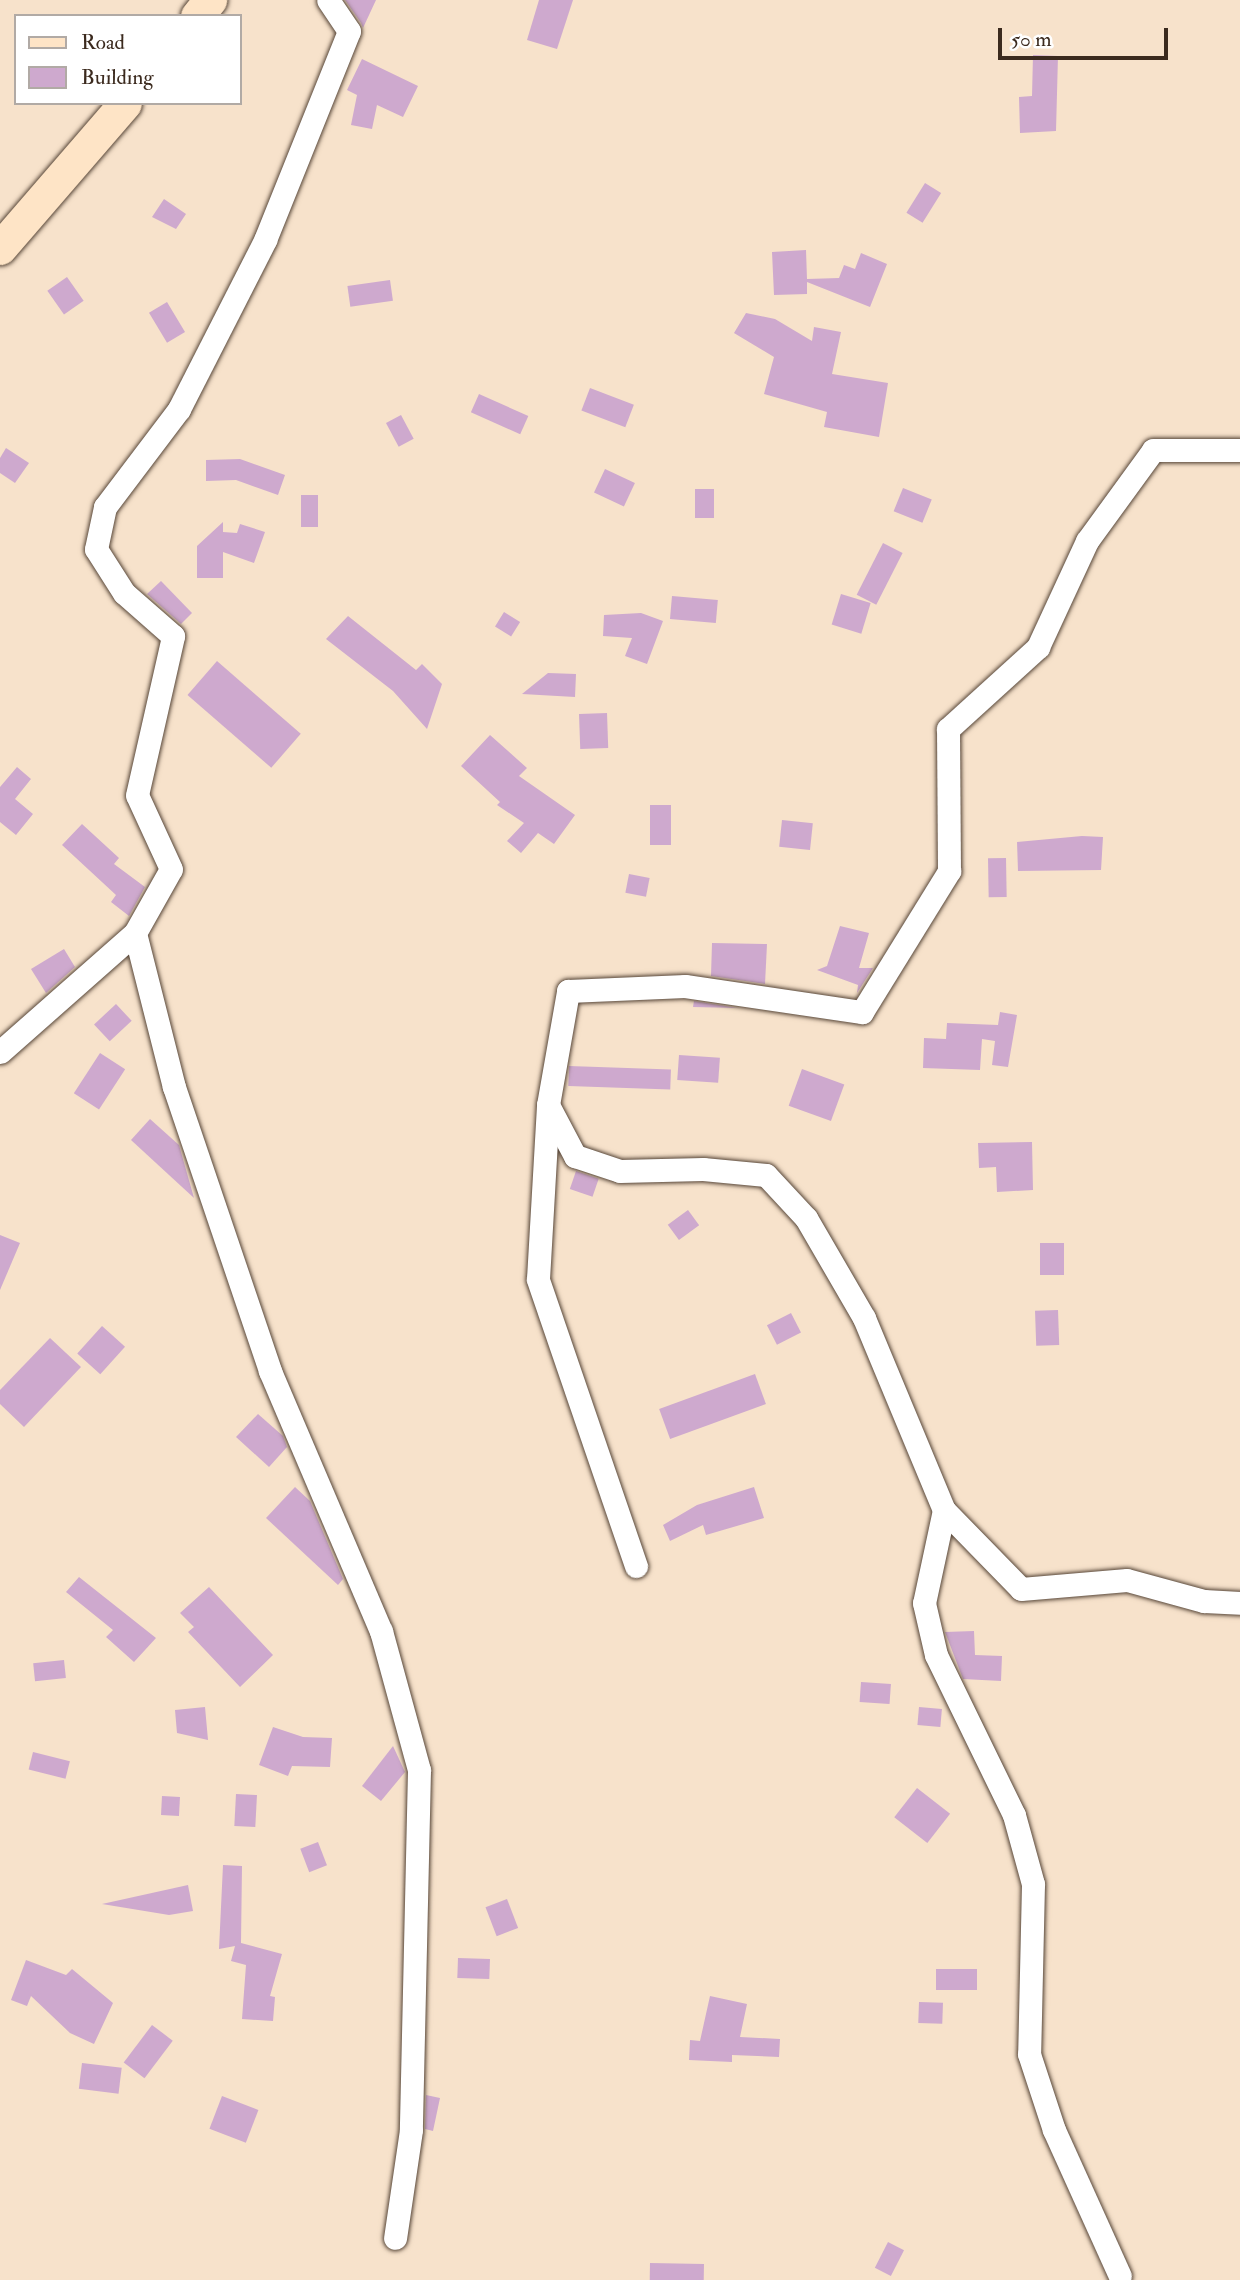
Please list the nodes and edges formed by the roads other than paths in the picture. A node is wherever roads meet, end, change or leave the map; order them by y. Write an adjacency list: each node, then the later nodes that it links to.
1 (210, 0): 3 (main road)
2 (328, 0): 7 (street)
3 (199, 14)
4 (123, 105): 5 (main road)
5 (0, 248)
6 (1240, 450): 9 (street)
7 (135, 933): 8 (street); 13 (street)
8 (0, 1052)
9 (548, 1105): 10 (street); 11 (street)
10 (944, 1510): 12 (street); 14 (street)
11 (636, 1566)
12 (1240, 1602)
13 (395, 2238)
14 (1120, 2276)

